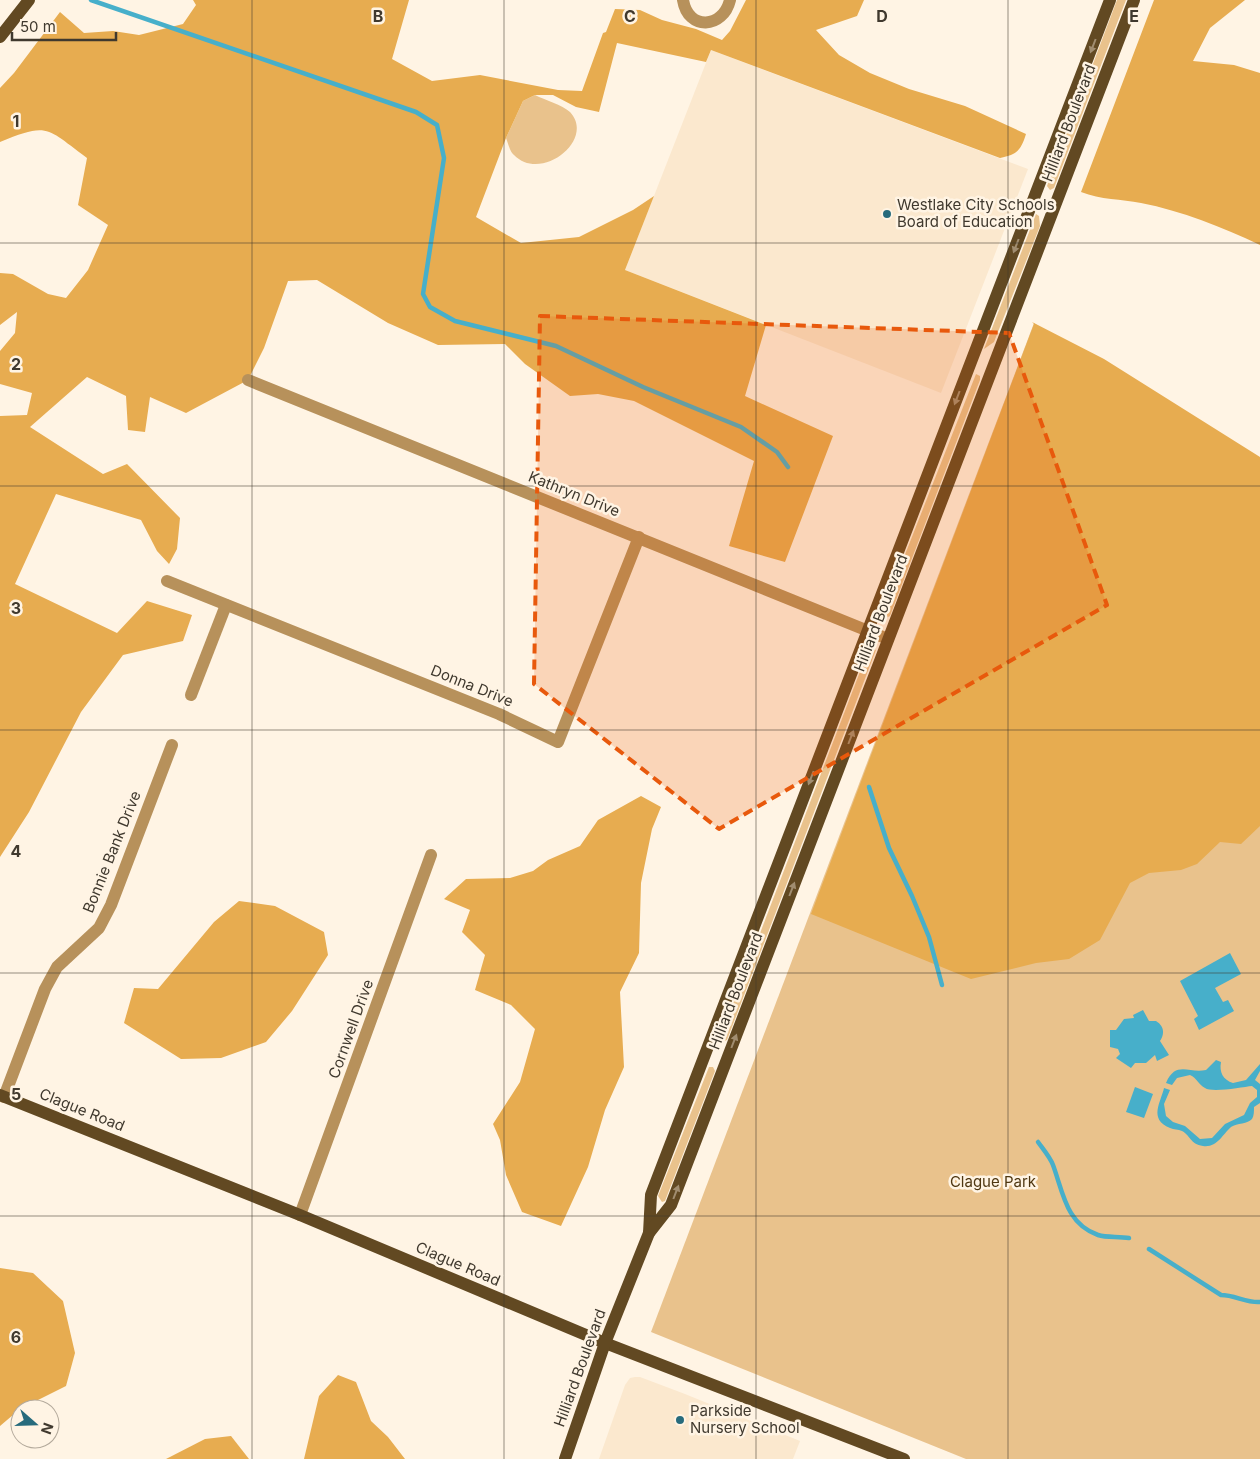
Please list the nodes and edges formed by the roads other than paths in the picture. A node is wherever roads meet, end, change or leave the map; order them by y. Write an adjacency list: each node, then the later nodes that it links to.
1 (29, 0): 6 (main road)
2 (684, 0): 3 (street)
3 (730, 0)
4 (1110, 0): 11 (main road, Hilliard Boulevard, one-way to 11)
5 (1134, 0): 12 (main road, Hilliard Boulevard)
6 (0, 37)
7 (248, 380): 8 (street, Kathryn Drive)
8 (639, 537): 10 (street, Donna Drive); 11 (street, Kathryn Drive)
9 (167, 581): 10 (street, Donna Drive)
10 (226, 605): 13 (street)
11 (868, 631): 12 (street, Kathryn Drive); 18 (main road, Hilliard Boulevard, one-way to 18)
12 (888, 639): 18 (main road, Hilliard Boulevard, one-way to 12)
13 (191, 695)
14 (172, 744): 16 (street, Bonnie Bank Drive)
15 (431, 855): 17 (street, Cornwell Drive)
16 (2, 1096): 17 (main road, Clague Road)
17 (300, 1215): 19 (main road, Clague Road)
18 (649, 1233): 19 (main road, Hilliard Boulevard)
19 (605, 1344): 20 (main road, Hilliard Boulevard); 21 (main road, Clague Road)
20 (564, 1459)
21 (904, 1459)

